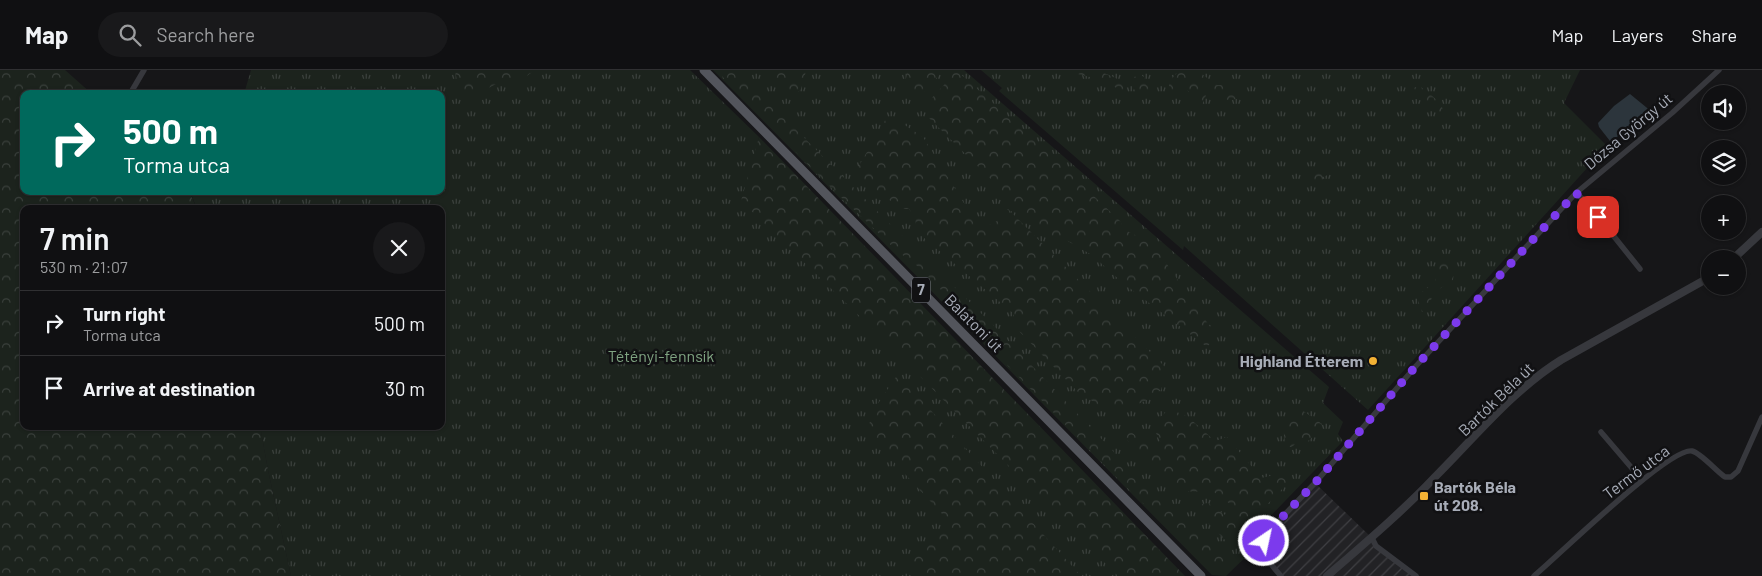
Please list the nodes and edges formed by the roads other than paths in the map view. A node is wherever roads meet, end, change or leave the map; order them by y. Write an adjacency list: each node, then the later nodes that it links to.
1 (144, 70): 4 (street)
2 (704, 70): 14 (main road, Balatoni út / 7)
3 (1718, 70): 5 (street, Dózsa György út)
4 (132, 90)
5 (1576, 193): 8 (street); 15 (street, Dózsa György út)
6 (1762, 232): 7 (street)
7 (1743, 250)
8 (1640, 268)
9 (1701, 282): 13 (street, Bartók Béla út)
10 (1762, 417): 12 (street, Termő utca)
11 (1601, 432): 12 (street)
12 (1642, 480): 18 (street, Termő utca)
13 (1372, 538): 16 (street, Bartók Béla út); 17 (street)
14 (1201, 576)
15 (1281, 576)
16 (1327, 576)
17 (1416, 576)
18 (1534, 576)

